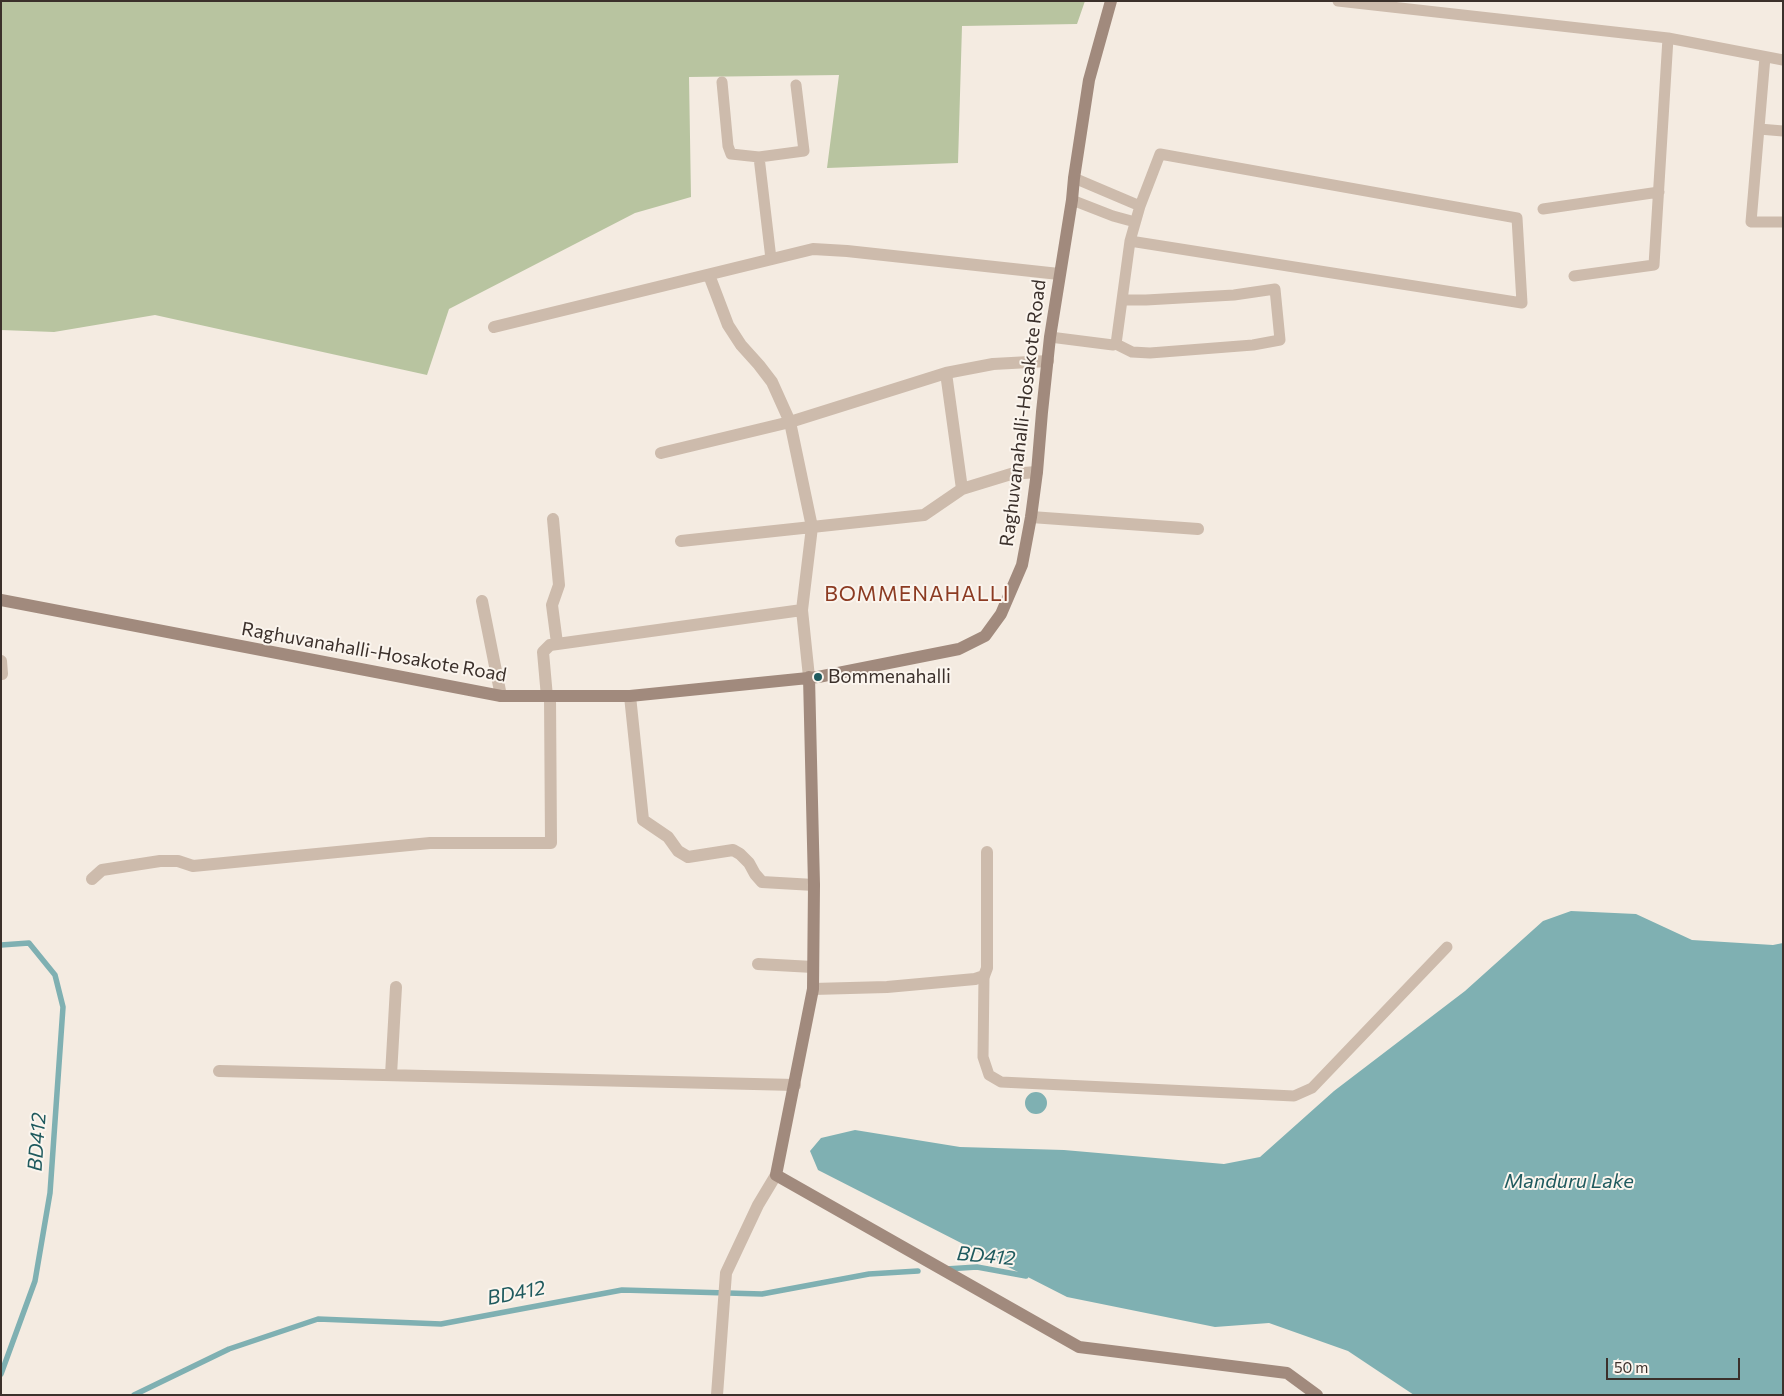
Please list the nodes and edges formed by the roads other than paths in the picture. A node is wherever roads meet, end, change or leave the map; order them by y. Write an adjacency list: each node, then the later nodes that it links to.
1 (1111, 1): 11 (main road, Raghuvanahalli-Hosakote Road)
2 (1338, 1): 3 (lane)
3 (1668, 38): 4 (lane); 12 (lane)
4 (1765, 58): 5 (lane); 8 (lane)
5 (1783, 60)
6 (722, 82): 10 (lane)
7 (796, 85): 10 (lane)
8 (1759, 129): 9 (lane); 17 (lane)
9 (1783, 131)
10 (759, 156): 19 (lane)
11 (1074, 178): 13 (main road, Raghuvanahalli-Hosakote Road); 14 (lane)
12 (1659, 192): 15 (lane); 22 (lane)
13 (1072, 200): 16 (lane); 20 (main road, Raghuvanahalli-Hosakote Road)
14 (1140, 206): 16 (lane); 18 (lane)
15 (1544, 209)
16 (1135, 222): 18 (lane)
17 (1783, 222)
18 (1130, 241): 23 (lane)
19 (771, 259): 20 (street); 21 (street)
20 (1059, 274): 25 (main road, Raghuvanahalli-Hosakote Road)
21 (708, 275): 24 (street); 29 (street)
22 (1574, 276)
23 (1122, 300): 26 (lane); 26 (lane)
24 (494, 327)
25 (1050, 337): 26 (lane); 27 (main road, Raghuvanahalli-Hosakote Road)
26 (1116, 344)
27 (1048, 361): 28 (street); 31 (main road, Raghuvanahalli-Hosakote Road)
28 (946, 373): 29 (street); 32 (street)
29 (790, 422): 30 (street); 35 (street)
30 (661, 453)
31 (1037, 472): 32 (street); 33 (main road, Raghuvanahalli-Hosakote Road)
32 (962, 489): 35 (street)
33 (1031, 517): 36 (street); 42 (main road, Raghuvanahalli-Hosakote Road)
34 (553, 518): 41 (street)
35 (812, 527): 37 (street); 40 (street)
36 (1198, 529)
37 (681, 541)
38 (1, 600): 43 (main road, Raghuvanahalli-Hosakote Road)
39 (482, 601): 43 (street)
40 (802, 610): 41 (street); 42 (street)
41 (557, 643): 45 (street)
42 (809, 677): 44 (main road, Raghuvanahalli-Hosakote Road); 48 (main road)
43 (501, 696): 45 (main road, Raghuvanahalli-Hosakote Road)
44 (630, 696): 45 (main road, Raghuvanahalli-Hosakote Road); 48 (street)
45 (549, 697): 47 (street)
46 (988, 852): 52 (street)
47 (92, 879)
48 (809, 885): 51 (main road)
49 (1447, 947): 52 (lane)
50 (758, 964): 51 (street)
51 (813, 967): 54 (main road)
52 (984, 976): 54 (street)
53 (396, 987): 56 (street)
54 (813, 989): 57 (main road)
55 (219, 1071): 56 (street)
56 (391, 1075): 57 (street)
57 (795, 1085): 58 (main road)
58 (776, 1175): 59 (street); 60 (main road)
59 (717, 1395)
60 (1317, 1395)

